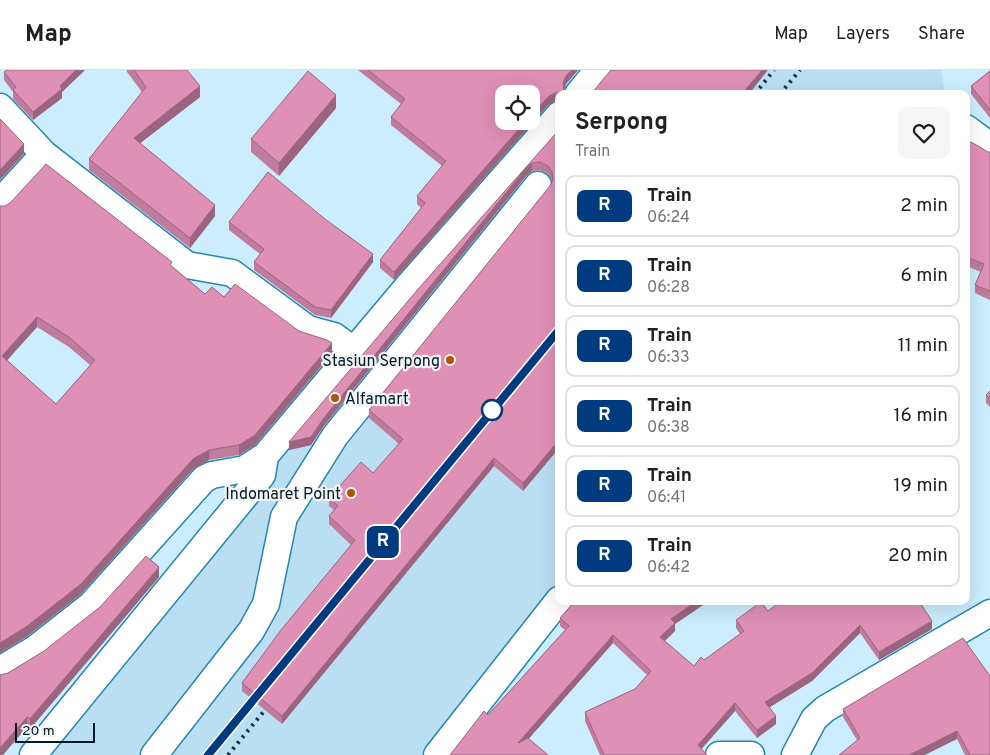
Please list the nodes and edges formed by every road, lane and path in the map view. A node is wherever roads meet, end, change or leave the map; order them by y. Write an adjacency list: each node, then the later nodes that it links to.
1 (0, 107): 5 (street)
2 (555, 120): 8 (street)
3 (970, 131): 4 (street)
4 (990, 146)
5 (44, 154): 7 (street); 8 (street)
6 (538, 185): 14 (street)
7 (0, 202)
8 (353, 350): 9 (street)
9 (265, 456): 12 (street); 13 (street)
10 (555, 605): 15 (street)
11 (990, 613): 18 (street)
12 (0, 670)
13 (33, 755)
14 (154, 755)
15 (437, 755)
16 (719, 755): 17 (street)
17 (751, 755)
18 (794, 755)

